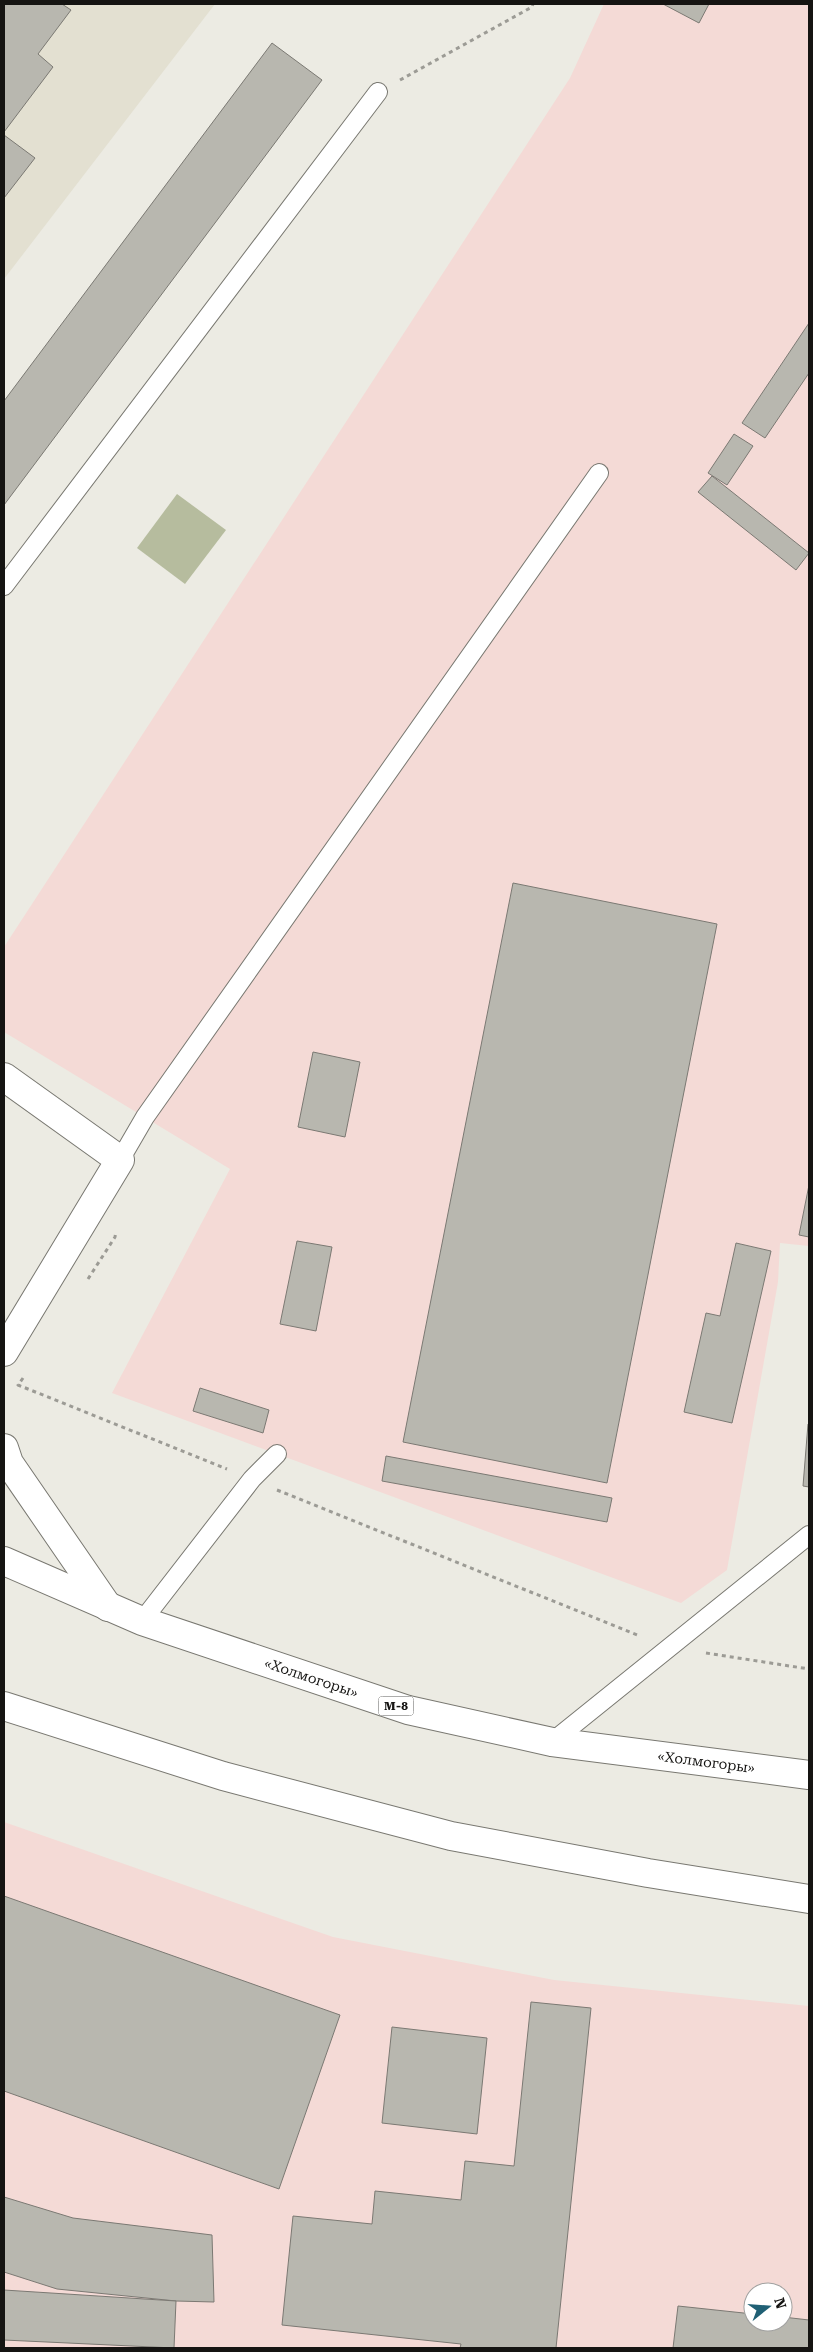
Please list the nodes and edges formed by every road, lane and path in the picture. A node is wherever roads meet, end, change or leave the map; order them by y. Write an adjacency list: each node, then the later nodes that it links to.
1 (533, 4): 2 (path)
2 (378, 92): 4 (lane)
3 (599, 473): 6 (lane)
4 (4, 586)
5 (4, 1077): 6 (main road)
6 (120, 1160): 7 (main road)
7 (4, 1352)
8 (18, 1385): 11 (path)
9 (4, 1448): 14 (main road)
10 (277, 1454): 11 (lane)
11 (252, 1479): 15 (lane); 16 (path)
12 (809, 1535): 16 (lane)
13 (4, 1561): 14 (main road, «Холмогоры» / М-8)
14 (108, 1607): 15 (main road, «Холмогоры» / М-8)
15 (142, 1622): 19 (main road, «Холмогоры» / М-8)
16 (670, 1648): 17 (path); 19 (lane)
17 (809, 1669)
18 (4, 1706): 21 (main road)
19 (552, 1742): 20 (main road, «Холмогоры» / М-8)
20 (809, 1775)
21 (809, 1899)

